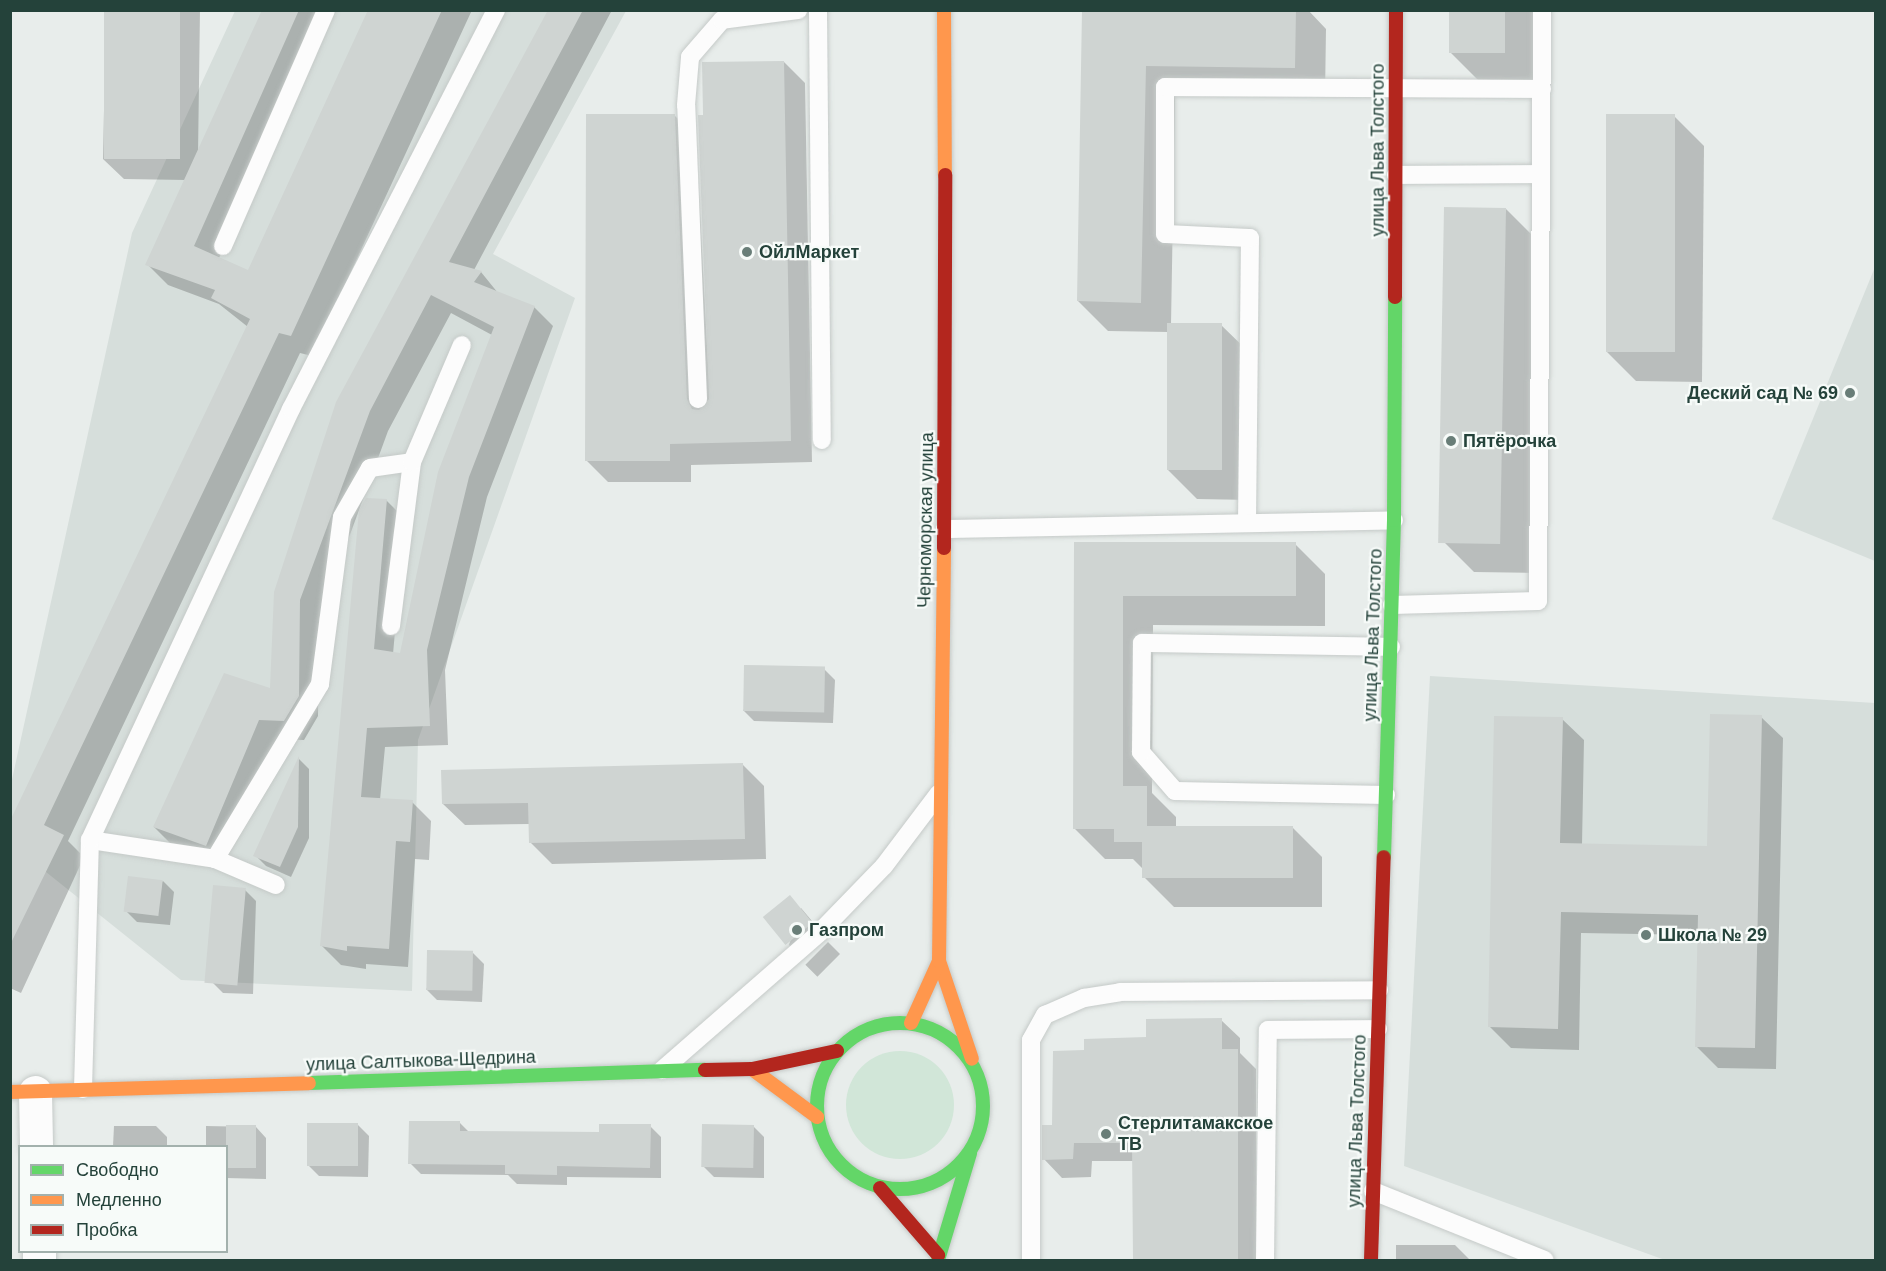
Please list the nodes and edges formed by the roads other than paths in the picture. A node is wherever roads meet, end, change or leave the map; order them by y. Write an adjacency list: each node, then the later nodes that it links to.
1 (326, 10): 12 (lane)
2 (496, 10): 25 (lane)
3 (798, 10): 14 (lane)
4 (818, 10): 15 (lane)
5 (944, 10): 19 (main road, Черноморская улица)
6 (1396, 10): 8 (main road, улица Льва Толстого)
7 (1542, 10): 9 (lane)
8 (1396, 89): 9 (lane); 11 (main road, улица Льва Толстого); 18 (lane)
9 (1542, 89): 10 (lane)
10 (1540, 174): 11 (lane); 20 (lane)
11 (1396, 175): 17 (main road, улица Льва Толстого)
12 (223, 246)
13 (462, 345): 16 (lane)
14 (698, 399)
15 (822, 440)
16 (412, 462): 21 (lane); 26 (lane)
17 (1394, 520): 18 (lane); 20 (main road, улица Льва Толстого)
18 (1247, 523): 19 (lane)
19 (945, 529): 23 (main road, Черноморская улица)
20 (1392, 605): 22 (main road, улица Льва Толстого)
21 (391, 626)
22 (1390, 647): 24 (main road, улица Льва Толстого); 24 (lane)
23 (940, 792): 28 (main road, Черноморская улица); 35 (lane)
24 (1386, 795): 29 (main road, улица Льва Толстого)
25 (90, 840): 26 (lane); 36 (lane)
26 (215, 859): 27 (lane)
27 (276, 885)
28 (939, 961): 30 (main road, Черноморская улица); 34 (main road)
29 (1379, 990): 31 (main road, улица Льва Толстого); 44 (lane)
30 (911, 1023): 32 (main road); 34 (main road)
31 (1378, 1029): 42 (main road, улица Льва Толстого); 45 (lane)
32 (837, 1051): 33 (main road, улица Салтыкова-Щедрина); 38 (main road)
33 (752, 1069): 35 (main road, улица Салтыкова-Щедрина); 38 (main road)
34 (976, 1071): 40 (main road)
35 (659, 1073): 36 (main road, улица Салтыкова-Щедрина)
36 (83, 1089): 37 (main road, улица Салтыкова-Щедрина)
37 (23, 1092): 39 (street)
38 (817, 1117): 41 (main road)
39 (36, 1145)
40 (972, 1150): 41 (main road); 43 (main road)
41 (880, 1188): 43 (main road)
42 (1373, 1191): 46 (main road, улица Льва Толстого); 47 (lane)
43 (938, 1258)
44 (1031, 1260)
45 (1265, 1260)
46 (1371, 1260)
47 (1545, 1260)

